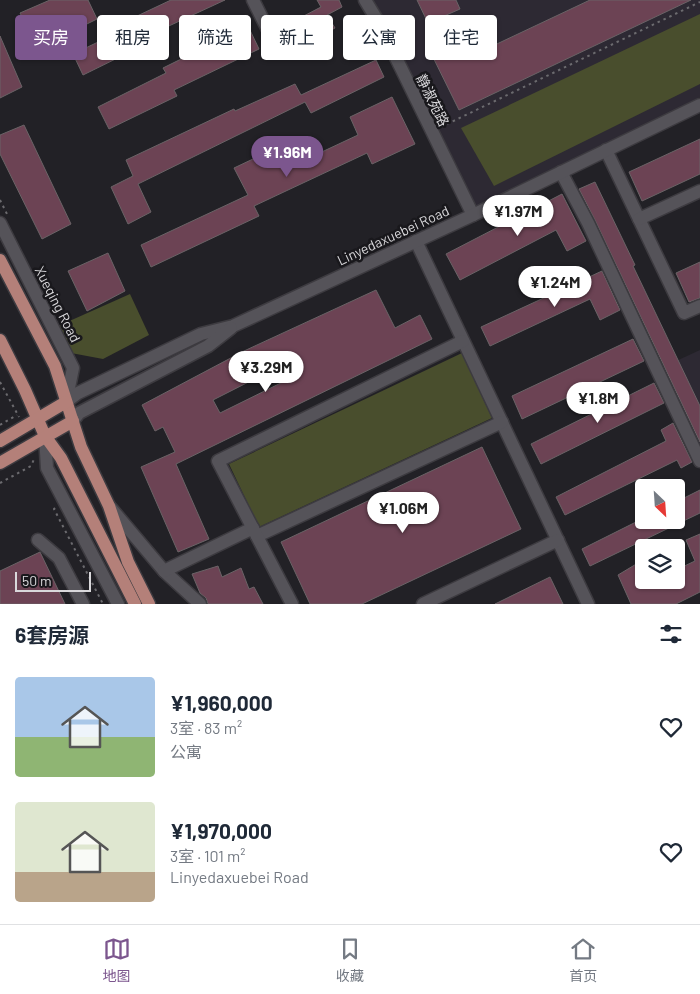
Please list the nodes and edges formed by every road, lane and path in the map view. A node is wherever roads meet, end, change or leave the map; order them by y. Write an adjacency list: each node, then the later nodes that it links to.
1 (253, 0): 4 (street)
2 (365, 0): 6 (street, 静淑苑路)
3 (700, 2): 6 (path)
4 (261, 16)
5 (700, 105): 7 (street, Linyedaxuebei Road)
6 (432, 132): 10 (street, 静淑苑路)
7 (606, 150): 8 (street, Linyedaxuebei Road); 11 (street)
8 (561, 172): 10 (street, Linyedaxuebei Road); 28 (street)
9 (700, 191): 11 (street)
10 (472, 215): 13 (street, Linyedaxuebei Road)
11 (639, 220): 15 (street)
12 (0, 223): 20 (street, Xueqing Road)
13 (416, 241): 16 (street, Linyedaxuebei Road); 18 (street)
14 (0, 260): 20 (main road)
15 (700, 306)
16 (233, 326): 20 (street, Linyedaxuebei Road); 22 (street, Linyedaxuebei Road)
17 (0, 340): 21 (main road)
18 (463, 341): 23 (street); 32 (street)
19 (0, 382): 24 (path)
20 (66, 402): 21 (main road); 22 (main road)
21 (38, 418): 25 (main road); 26 (main road)
22 (73, 421): 25 (main road); 31 (main road)
23 (502, 422): 32 (street); 34 (street)
24 (0, 425)
25 (45, 436): 29 (main road); 37 (street); 38 (main road)
26 (0, 441)
27 (37, 454): 30 (path)
28 (700, 461)
29 (0, 464)
30 (0, 483)
31 (109, 506): 35 (street); 39 (main road)
32 (255, 532): 35 (street); 41 (street)
33 (38, 540): 36 (street)
34 (558, 540): 42 (street); 43 (street)
35 (164, 571): 40 (street)
36 (83, 604)
37 (118, 604)
38 (135, 604)
39 (149, 604)
40 (200, 604)
41 (292, 604)
42 (423, 604)
43 (588, 604)

